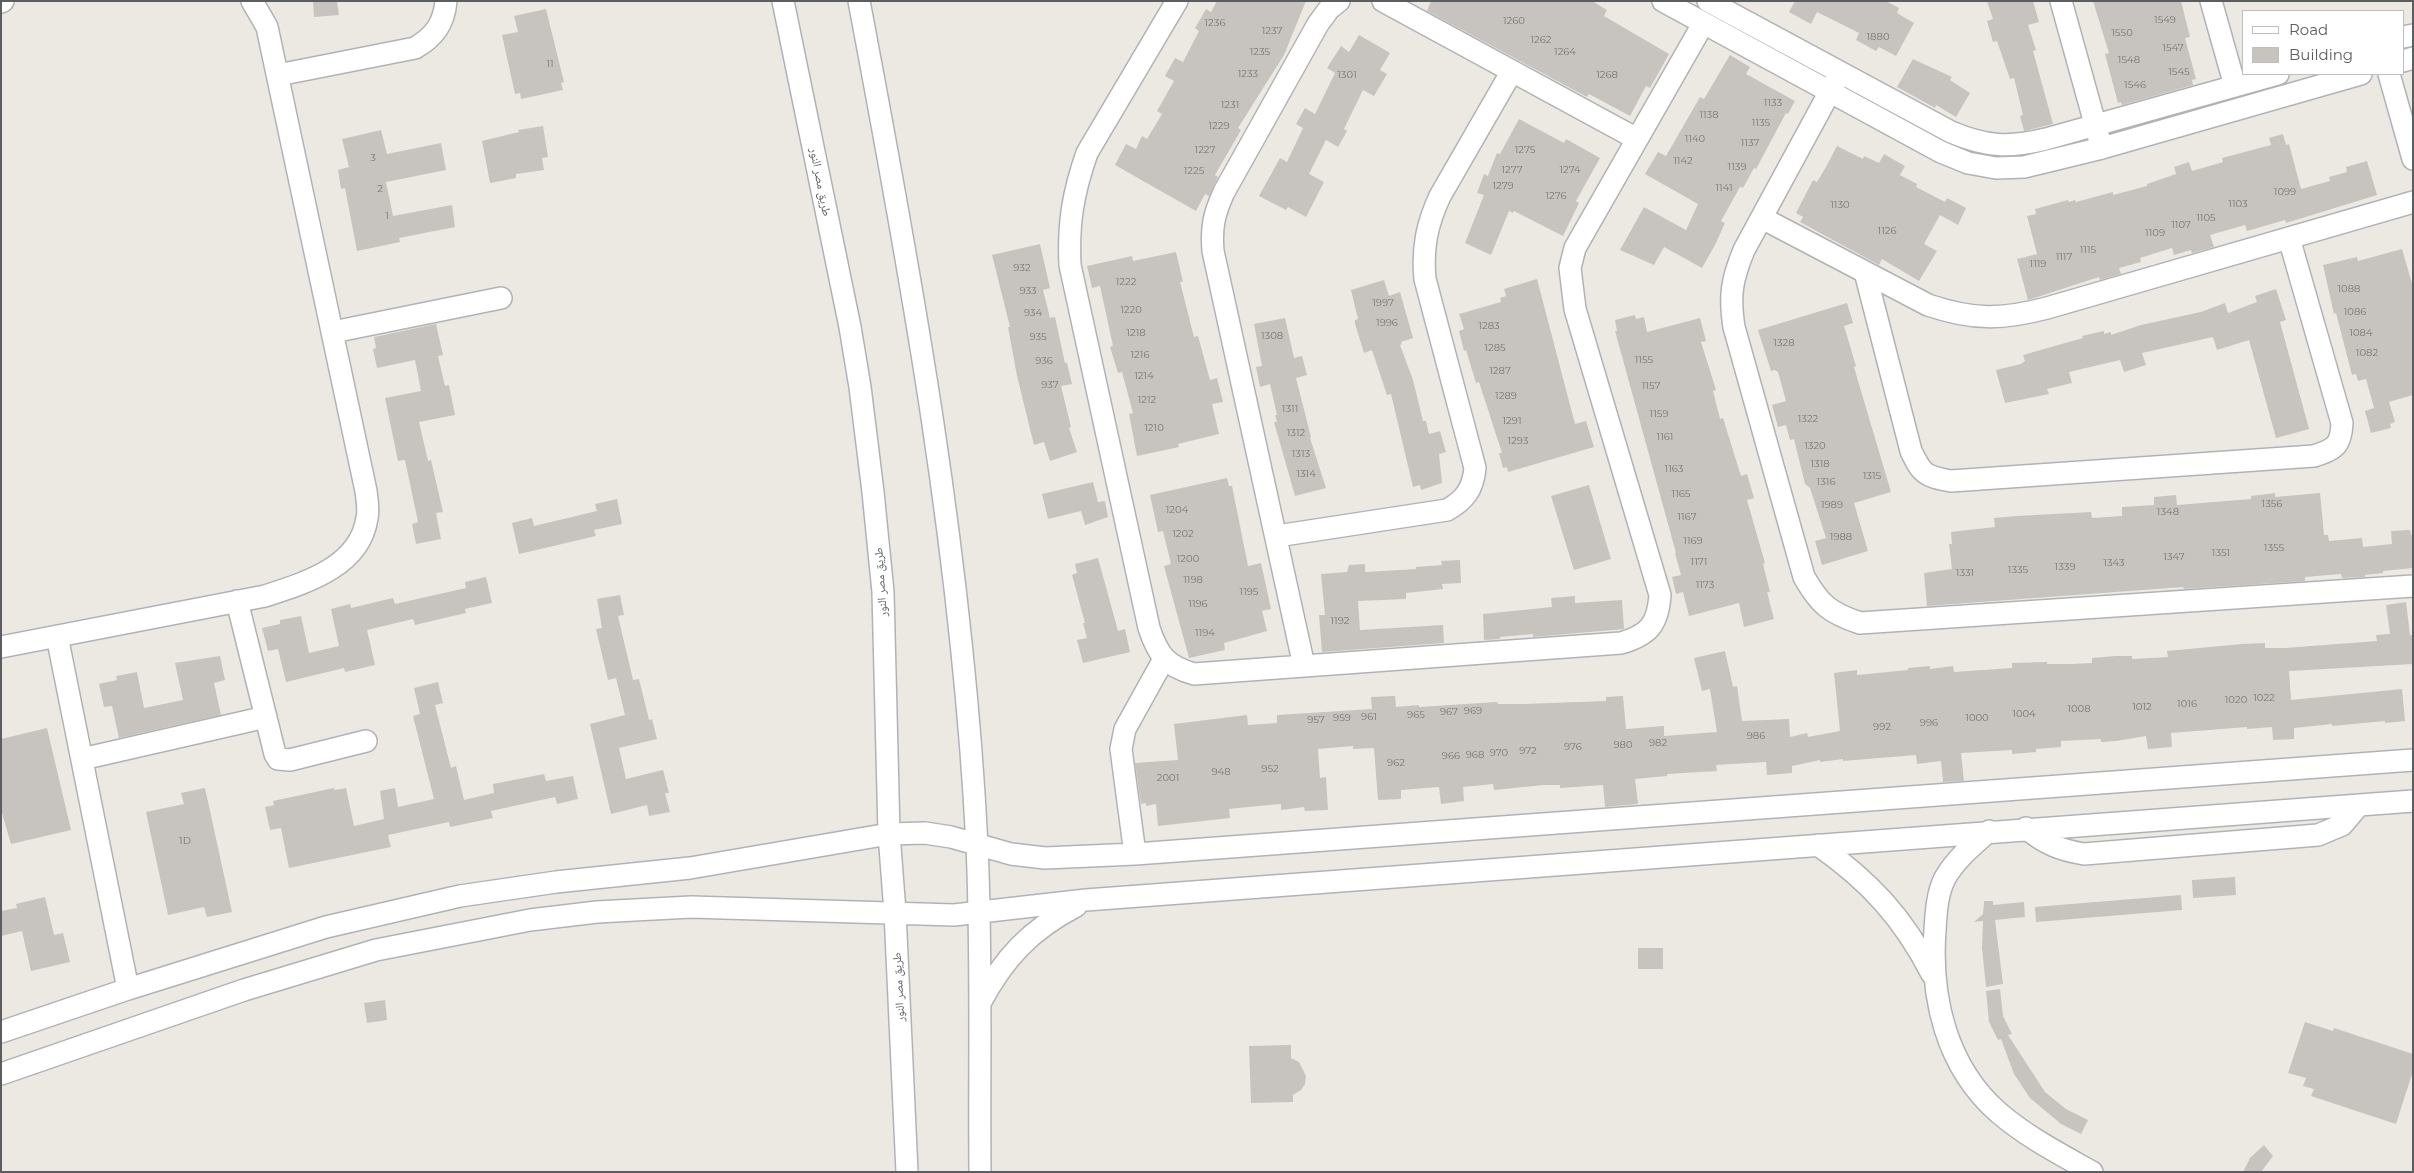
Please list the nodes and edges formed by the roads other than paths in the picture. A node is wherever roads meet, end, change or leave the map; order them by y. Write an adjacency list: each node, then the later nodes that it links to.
1 (446, 1): 15 (street)
2 (783, 1): 46 (street, طريق مصر النور)
3 (859, 1): 47 (street)
4 (1177, 1): 36 (street)
5 (1339, 1): 31 (street)
6 (1384, 1): 13 (street)
7 (1663, 1): 12 (street)
8 (1708, 1): 14 (street)
9 (2061, 1): 21 (street)
10 (2211, 1): 19 (street)
11 (253, 2): 15 (street)
12 (1703, 24): 20 (street); 22 (street)
13 (1512, 71): 22 (street); 31 (street)
14 (1840, 73): 20 (street); 21 (street)
15 (278, 75): 30 (street)
16 (2274, 75): 19 (street)
17 (2358, 75): 23 (street)
18 (2389, 75): 24 (street)
19 (2235, 86): 21 (street)
20 (1830, 93): 23 (street); 26 (street)
21 (2096, 126): 23 (street)
22 (1637, 139): 37 (street)
23 (2102, 148)
24 (2413, 159)
25 (2413, 202): 27 (street)
26 (1762, 218): 28 (street); 32 (street)
27 (2289, 238): 28 (street); 28 (street)
28 (1865, 272)
29 (501, 298): 30 (street)
30 (333, 332): 33 (street)
31 (1277, 536): 37 (street)
32 (2413, 586)
33 (237, 601): 34 (street); 38 (street)
34 (57, 636): 35 (street); 40 (street)
35 (1, 647)
36 (1164, 659): 37 (street); 49 (street)
37 (1304, 666)
38 (266, 717): 39 (street); 40 (street)
39 (366, 741)
40 (82, 759): 54 (street)
41 (2413, 760): 49 (street)
42 (2413, 801): 43 (street)
43 (2359, 804): 44 (street); 44 (street)
44 (2026, 828): 45 (street)
45 (1989, 831): 48 (street); 53 (street)
46 (889, 834): 47 (street); 52 (street, طريق مصر النور); 54 (street)
47 (977, 845): 49 (street); 51 (street)
48 (1818, 845): 50 (street); 53 (street)
49 (1135, 854)
50 (1086, 900): 51 (street); 55 (street)
51 (979, 911): 52 (street); 55 (street)
52 (896, 912): 57 (street); 58 (street, طريق مصر النور)
53 (1934, 976): 60 (street)
54 (128, 989): 56 (street)
55 (978, 1006): 59 (street)
56 (1, 1032)
57 (1, 1074)
58 (907, 1172)
59 (980, 1172)
60 (2092, 1172)

